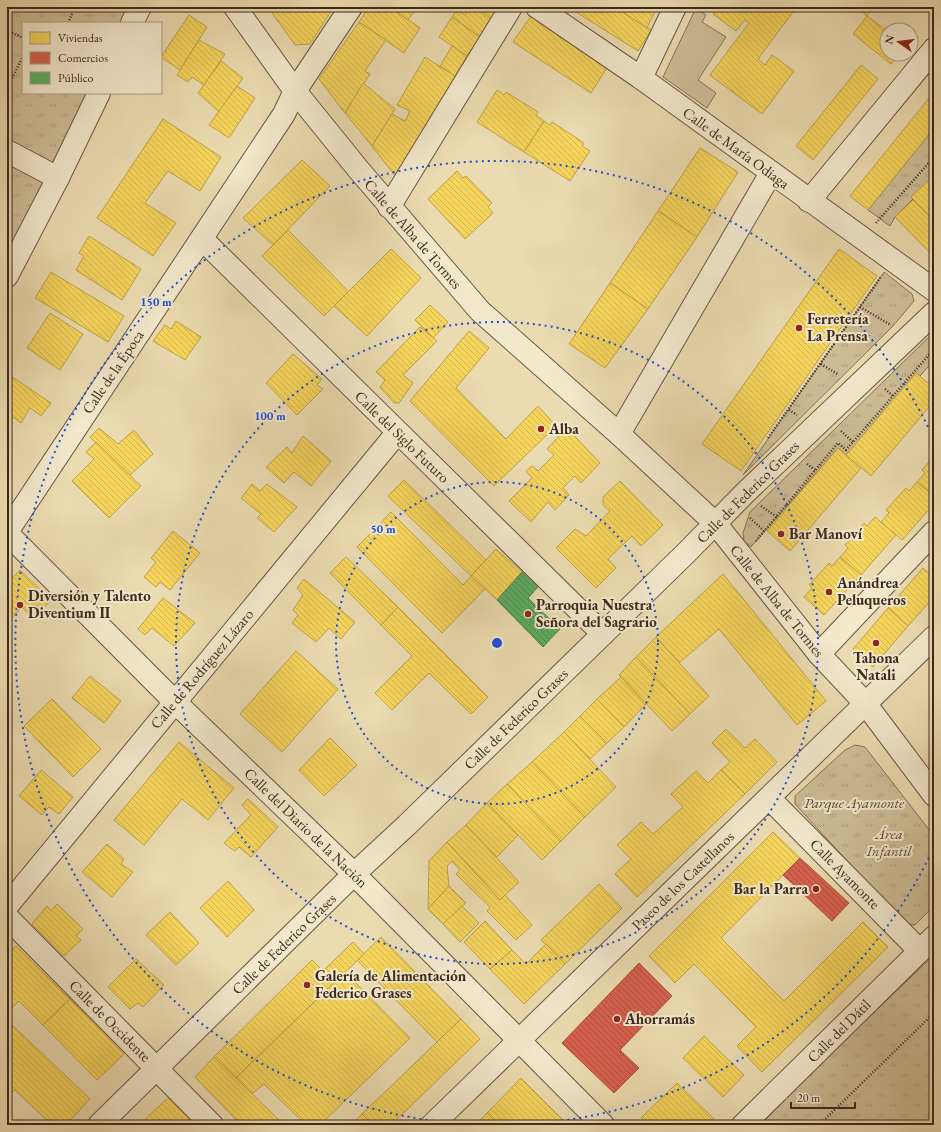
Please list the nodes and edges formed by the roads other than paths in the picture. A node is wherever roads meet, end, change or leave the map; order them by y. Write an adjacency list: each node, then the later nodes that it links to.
1 (140, 7): 7 (street)
2 (235, 7): 10 (street, Calle de Alba de Tormes)
3 (351, 7): 10 (street, Calle de la Época)
4 (511, 7): 16 (street)
5 (537, 7): 9 (street, Calle de María Odiaga)
6 (675, 7): 9 (street)
7 (132, 22)
8 (934, 49): 15 (street)
9 (641, 78): 13 (street, Calle de María Odiaga)
10 (296, 91): 16 (street, Calle de Alba de Tormes); 17 (street, Calle de la Época)
11 (99, 94): 14 (street)
12 (7, 151): 14 (street)
13 (771, 173): 15 (street, Calle de María Odiaga); 22 (street)
14 (58, 178): 18 (street)
15 (809, 201): 19 (street, Calle de María Odiaga)
16 (389, 207): 22 (street, Calle de Alba de Tormes)
17 (202, 239): 21 (street, Calle del Siglo Futuro); 25 (street, Calle de la Época)
18 (7, 276)
19 (934, 290)
20 (934, 313): 23 (street, Calle de Federico Grases)
21 (397, 433): 26 (street, Calle del Siglo Futuro); 29 (street, Calle de Rodríguez Lázaro)
22 (619, 434): 23 (street, Calle de Alba de Tormes)
23 (716, 524): 26 (street, Calle de Federico Grases); 28 (street, Calle de Alba de Tormes)
24 (934, 532): 28 (street)
25 (7, 533): 29 (street, Calle del Diario de la Nación)
26 (603, 634): 33 (street, Calle de Federico Grases)
27 (934, 637): 30 (street, Paseo de los Castellanos)
28 (819, 654): 30 (street, Calle de Alba de Tormes)
29 (175, 702): 33 (street, Calle del Diario de la Nación); 34 (street, Calle de Rodríguez Lázaro)
30 (865, 703): 31 (street, Calle de Alba de Tormes); 32 (street, Paseo de los Castellanos)
31 (934, 795)
32 (768, 798): 36 (street, Calle Ayamonte); 37 (street, Paseo de los Castellanos)
33 (354, 874): 37 (street, Calle del Diario de la Nación); 38 (street, Calle de Federico Grases)
34 (7, 906)
35 (7, 917): 38 (street, Calle de Occidente)
36 (927, 944): 43 (street, Calle del Dátil)
37 (519, 1041): 41 (street, Paseo de los Castellanos); 42 (street, Calle del Diario de la Nación)
38 (156, 1068): 39 (street, Calle de Federico Grases); 40 (street, Calle de Occidente)
39 (99, 1125)
40 (212, 1125)
41 (432, 1125)
42 (603, 1125)
43 (744, 1125)

